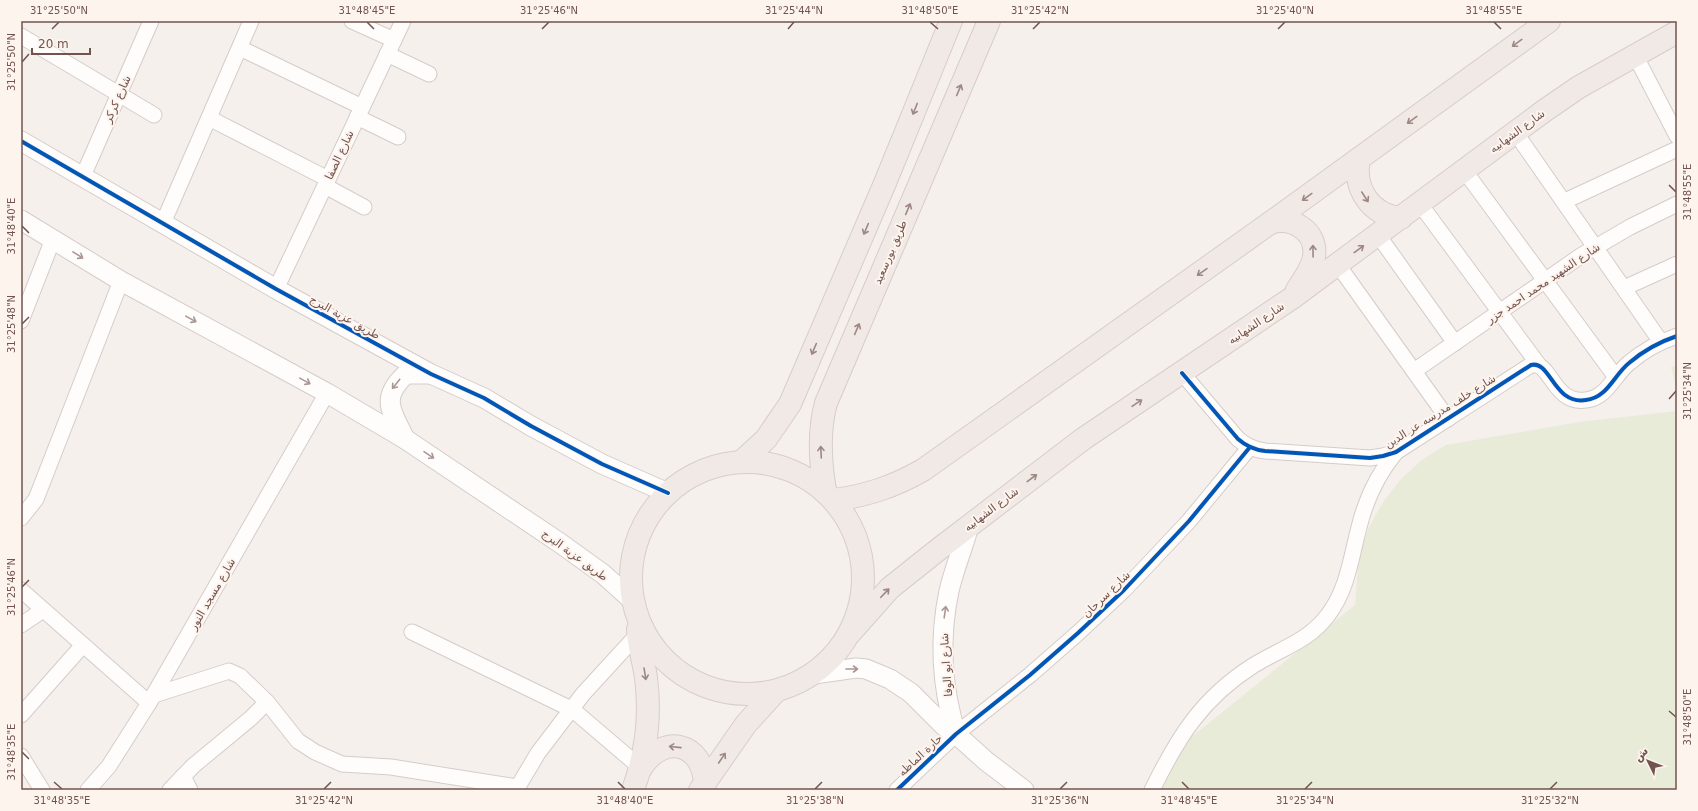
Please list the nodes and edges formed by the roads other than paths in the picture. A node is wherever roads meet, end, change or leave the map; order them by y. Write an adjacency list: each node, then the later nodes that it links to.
1 (151, 21): 15 (street, شارع كركر)
2 (251, 21): 11 (street)
3 (352, 21): 10 (street)
4 (403, 21): 10 (street, شارع الصفا)
5 (951, 21): 61 (highway, one-way to 61)
6 (1540, 23): 24 (highway, one-way to 24)
7 (983, 25): 63 (highway, طريق بورسعيد, one-way to 7)
8 (1677, 32): 13 (highway, شارع الشهابيه)
9 (21, 36): 15 (street)
10 (394, 40): 12 (street, شارع الصفا)
11 (240, 48): 16 (street); 18 (street)
12 (387, 54): 14 (street); 16 (street, شارع الصفا)
13 (1635, 55): 19 (highway, شارع الشهابيه); 20 (street)
14 (429, 74)
15 (119, 94): 17 (street); 26 (street, شارع كركر)
16 (360, 112): 21 (street); 27 (street, شارع الصفا)
17 (154, 115)
18 (209, 118): 27 (street); 34 (street)
19 (1515, 132): 25 (highway, شارع الشهابيه); 28 (street)
20 (1677, 136)
21 (398, 137)
22 (21, 141): 26 (street, طريق عزبة البرج)
23 (1677, 149): 28 (street)
24 (1359, 159): 32 (highway, one-way to 32); 35 (highway, one-way to 35)
25 (1464, 170): 29 (highway, شارع الشهابيه); 41 (street)
26 (83, 176): 34 (street, طريق عزبة البرج)
27 (326, 183): 31 (street); 44 (street, شارع الصفا)
28 (1564, 201): 38 (street)
29 (1420, 204): 32 (highway, شارع الشهابيه); 46 (street)
30 (1677, 204): 38 (street, شارع الشهيد محمد احمد جزر)
31 (364, 207)
32 (1401, 218): 36 (highway, شارع الشهابيه)
33 (21, 220): 37 (street, طريق عزبة البرج)
34 (163, 223): 44 (street, طريق عزبة البرج)
35 (1270, 223): 45 (highway, one-way to 35); 63 (highway, one-way to 63)
36 (1378, 235): 40 (highway, شارع الشهابيه, one-way to 36); 50 (street)
37 (53, 239): 42 (street, طريق عزبة البرج, one-way to 42); 47 (street)
38 (1596, 246): 41 (street, شارع الشهيد محمد احمد جزر); 43 (street)
39 (1677, 264): 43 (street)
40 (1338, 265): 45 (highway, شارع الشهابيه); 52 (street)
41 (1545, 281): 46 (street, شارع الشهيد محمد احمد جزر); 55 (street)
42 (121, 282): 56 (street, طريق عزبة البرج, one-way to 56); 64 (street)
43 (1624, 288): 49 (street)
44 (276, 289): 54 (street, طريق عزبة البرج)
45 (1292, 298): 53 (highway, شارع الشهابيه)
46 (1500, 312): 50 (street, شارع الشهيد محمد احمد جزر); 51 (street)
47 (21, 321)
48 (1677, 336): 49 (street)
49 (1661, 342): 55 (street)
50 (1455, 343): 52 (street, شارع الشهيد محمد احمد جزر)
51 (1538, 364): 55 (street); 57 (street, شارع خلف مدرسه عز الدين)
52 (1414, 371): 57 (street)
53 (1182, 373): 59 (street, شارع خلف مدرسه عز الدين); 65 (highway, شارع الشهابيه, one-way to 53)
54 (431, 374): 58 (street, one-way to 58); 62 (street, طريق عزبة البرج)
55 (1615, 376)
56 (327, 393): 58 (street, طريق عزبة البرج); 76 (street, شارع مسجد النور)
57 (1448, 419): 60 (street, شارع خلف مدرسه عز الدين)
58 (405, 439): 67 (street, طريق عزبة البرج, one-way to 67)
59 (1250, 447): 60 (street, شارع خلف مدرسه عز الدين); 80 (street, شارع سرحان)
60 (1396, 452): 93 (street)
61 (741, 462): 62 (highway); 63 (highway)
62 (668, 493): 67 (highway)
63 (830, 495): 72 (highway)
64 (21, 518)
65 (969, 526): 72 (highway, شارع الشهابيه, one-way to 65); 80 (street, شارع ابو الوفا, one-way to 65)
66 (21, 590): 68 (street)
67 (632, 600): 70 (highway)
68 (43, 610): 69 (street); 73 (street)
69 (21, 625)
70 (638, 628): 75 (highway); 78 (street); 82 (highway, one-way to 82)
71 (412, 632): 78 (street)
72 (850, 632): 74 (highway)
73 (83, 645): 76 (street); 79 (street)
74 (814, 674): 75 (highway); 80 (street, one-way to 80)
75 (776, 691): 84 (highway, one-way to 75)
76 (151, 699): 77 (street); 87 (street, شارع مسجد النور)
77 (267, 702): 83 (street); 85 (street)
78 (573, 710): 82 (street); 85 (street)
79 (21, 715)
80 (956, 734): 91 (street, حارة الماظه); 92 (street)
81 (21, 756): 86 (street)
82 (641, 768): 84 (highway, one-way to 82); 90 (highway)
83 (183, 776): 88 (street); 89 (street)
84 (702, 787)
85 (516, 788)
86 (42, 790)
87 (88, 790)
88 (170, 790)
89 (190, 790)
90 (632, 790)
91 (897, 790)
92 (1024, 790)
93 (1152, 790)

